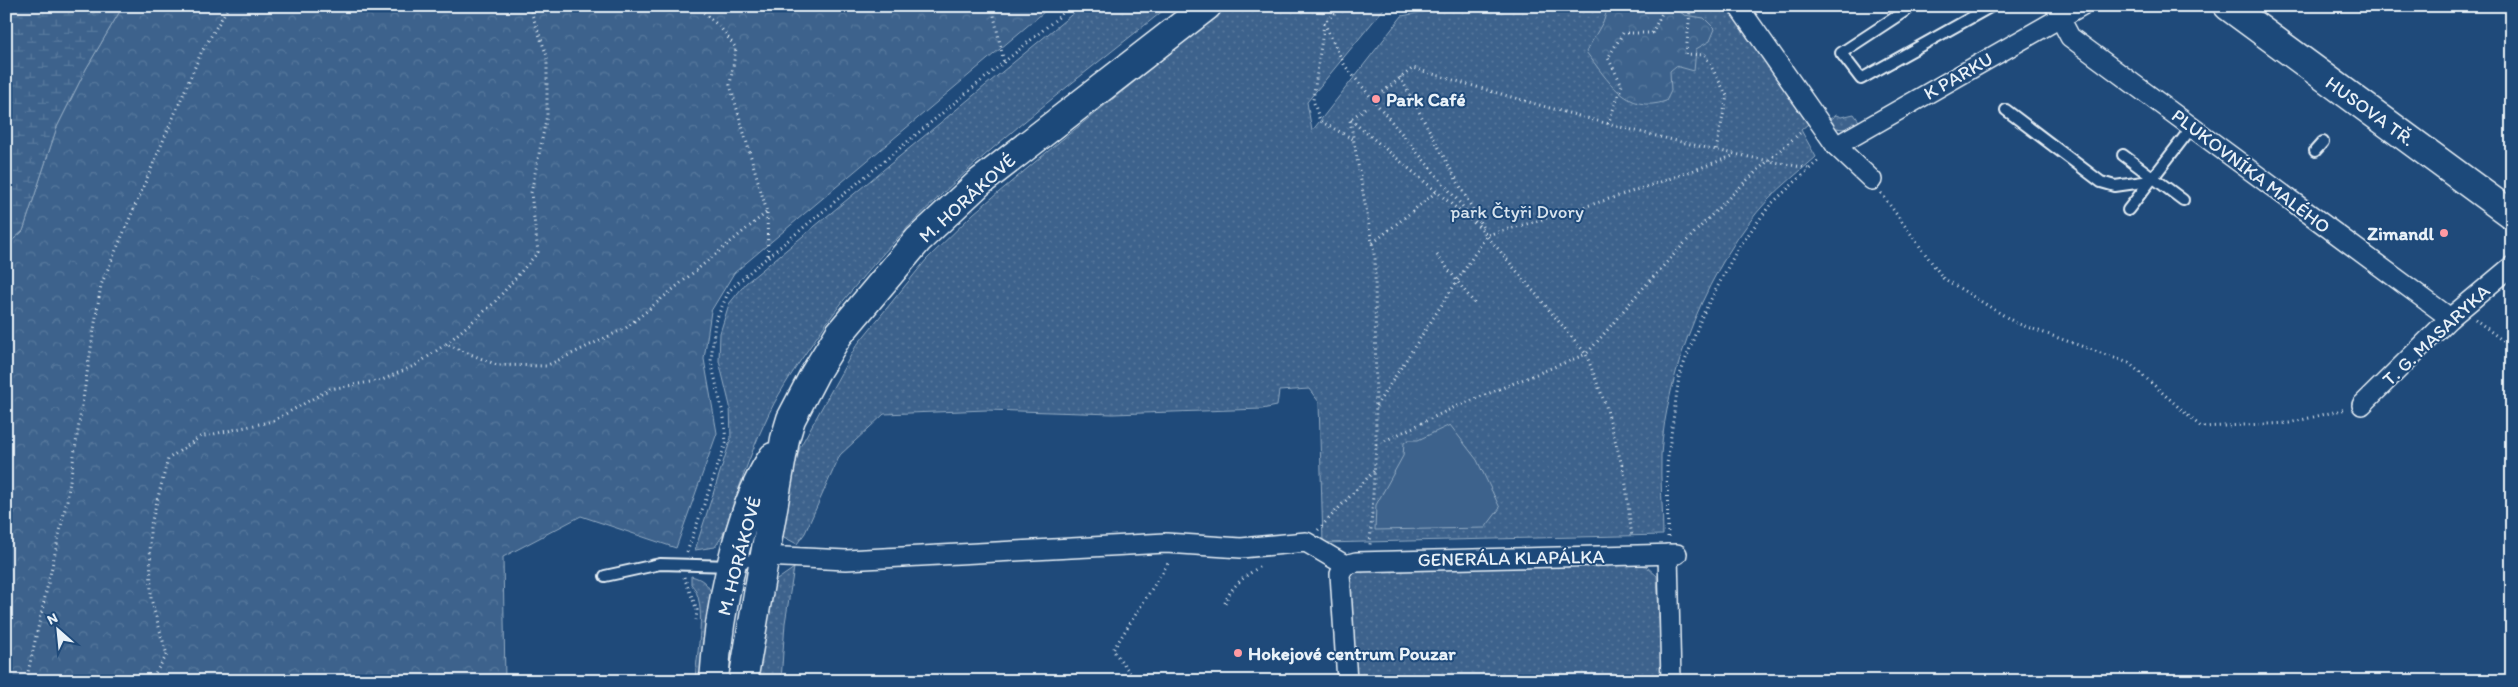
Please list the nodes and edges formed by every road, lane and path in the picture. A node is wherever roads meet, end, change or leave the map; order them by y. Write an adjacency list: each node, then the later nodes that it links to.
1 (229, 6): 67 (path)
2 (529, 6): 49 (path)
3 (696, 6): 39 (path)
4 (992, 6): 15 (path)
5 (1072, 6): 15 (path)
6 (1206, 6): 54 (street, M. HORÁKOVÉ)
7 (1342, 6): 14 (path)
8 (1738, 6): 26 (street)
9 (1992, 6): 12 (lane)
10 (2081, 6): 13 (street, K PARKU)
11 (2228, 6): 40 (street, HUSOVA TŘ.)
12 (1908, 9)
13 (2055, 12): 22 (street, PLUKOVNÍKA MALÉHO); 26 (street, K PARKU)
14 (1324, 23): 24 (path); 41 (path)
15 (1004, 63): 44 (path)
16 (1400, 77): 17 (path); 21 (path); 41 (path)
17 (1383, 92)
18 (1365, 108): 20 (path)
19 (2006, 110): 35 (lane)
20 (1350, 120): 24 (path); 36 (path)
21 (1608, 124): 27 (path); 27 (path)
22 (2192, 127): 35 (lane); 48 (street, PLUKOVNÍKA MALÉHO)
23 (1800, 133): 32 (path)
24 (1353, 139): 42 (path)
25 (2324, 142): 28 (lane)
26 (1836, 146): 34 (street)
27 (1716, 150): 29 (path)
28 (2315, 151)
29 (1735, 155): 32 (path); 41 (path)
30 (2123, 155): 35 (lane)
31 (1818, 160): 33 (path)
32 (1766, 161): 33 (path); 51 (path)
33 (1808, 168): 58 (path)
34 (1872, 180): 52 (path)
35 (2152, 180): 37 (lane); 38 (lane)
36 (1436, 192): 41 (path); 42 (path)
37 (2183, 200)
38 (2128, 210)
39 (768, 212): 44 (path); 49 (path)
40 (2512, 215)
41 (1487, 234): 46 (path); 51 (path)
42 (1372, 244): 53 (path)
43 (1437, 255): 46 (path)
44 (768, 257): 59 (path)
45 (2512, 266): 48 (street, T. G. MASARYKA)
46 (1457, 280): 47 (path); 53 (path)
47 (1475, 304)
48 (2455, 313): 50 (path); 52 (street, T. G. MASARYKA)
49 (446, 344): 68 (path)
50 (2512, 348)
51 (1586, 354): 55 (path); 57 (path)
52 (2362, 405)
53 (1376, 406): 55 (path)
54 (785, 439): 60 (street, M. HORÁKOVÉ); 63 (street, M. HORÁKOVÉ)
55 (1376, 445): 56 (path)
56 (1370, 536)
57 (1632, 537)
58 (1671, 550): 62 (street, GENERÁLA KLAPÁLKA); 73 (street)
59 (687, 552)
60 (764, 556): 62 (street); 63 (lane); 70 (street, M. HORÁKOVÉ)
61 (1170, 559): 71 (path)
62 (1345, 565): 72 (street)
63 (732, 566): 65 (lane); 69 (street, M. HORÁKOVÉ)
64 (684, 573): 66 (path)
65 (605, 576)
66 (695, 630)
67 (26, 681)
68 (150, 681)
69 (714, 681)
70 (743, 681)
71 (1136, 681)
72 (1347, 681)
73 (1671, 681)

